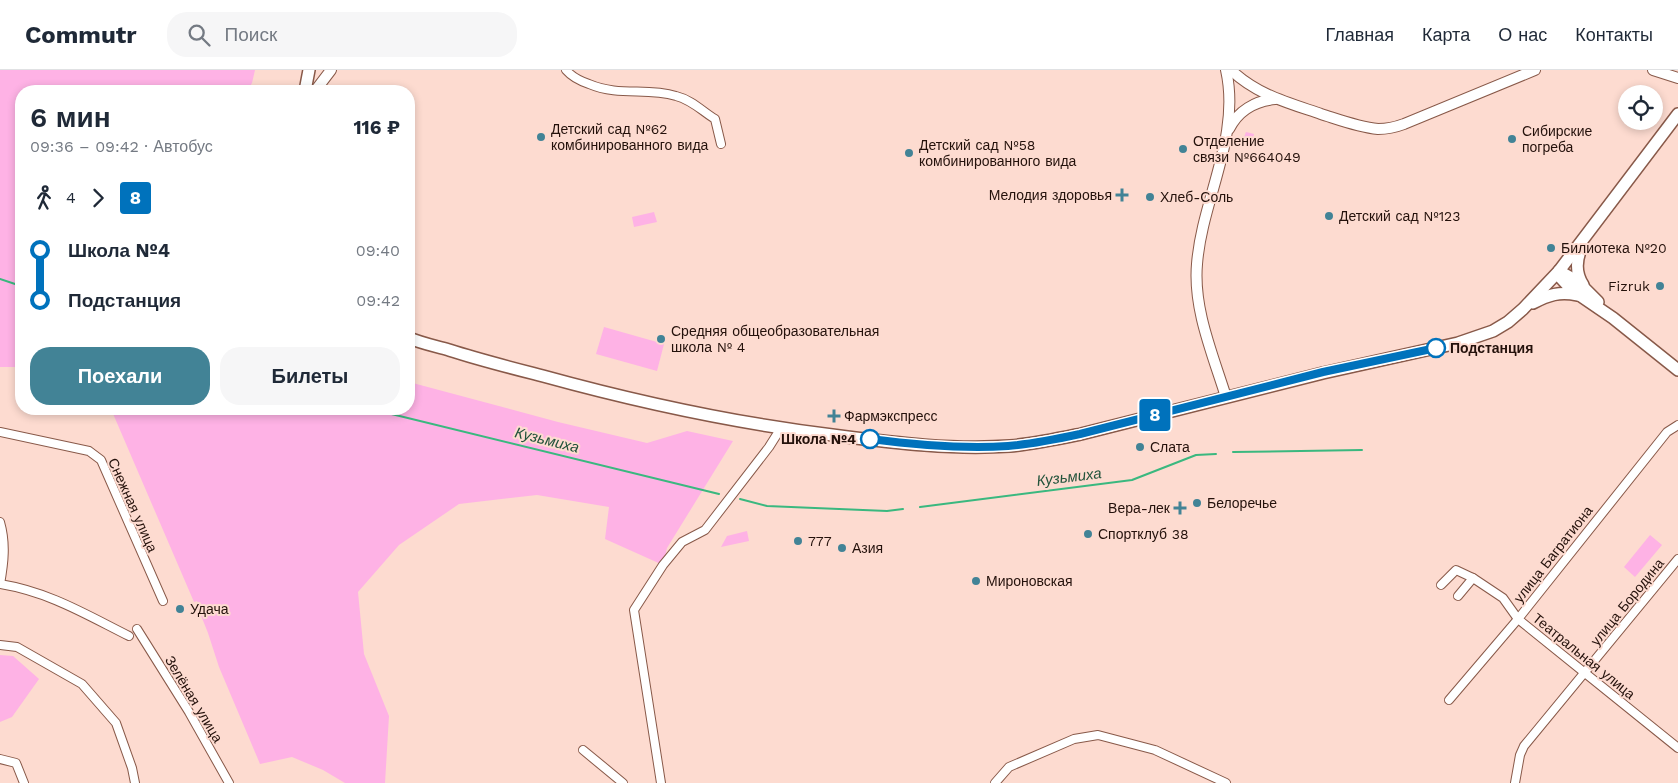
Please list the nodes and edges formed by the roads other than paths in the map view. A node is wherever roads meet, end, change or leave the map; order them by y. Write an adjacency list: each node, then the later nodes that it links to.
1 (309, 70): 9 (main road)
2 (331, 70): 10 (street)
3 (566, 70): 15 (street)
4 (1226, 70): 14 (street)
5 (1231, 70): 11 (street)
6 (1535, 70): 11 (street)
7 (1653, 70): 8 (street)
8 (1678, 78)
9 (306, 85)
10 (320, 85)
11 (1275, 99): 14 (street)
12 (1678, 114): 16 (main road)
13 (1678, 121): 16 (main road)
14 (1227, 134): 23 (street)
15 (721, 144)
16 (1652, 147): 17 (main road)
17 (1587, 234): 18 (main road); 19 (main road)
18 (1558, 271): 19 (main road); 20 (main road)
19 (1583, 292): 20 (main road); 22 (main road)
20 (1523, 309): 23 (main road)
21 (415, 340): 25 (main road)
22 (1678, 370)
23 (1226, 397): 25 (main road)
24 (1678, 425): 34 (street, улица Багратиона)
25 (781, 428): 47 (street)
26 (0, 432): 33 (street, Снежная улица)
27 (0, 522): 30 (street)
28 (1678, 560): 38 (street, улица Бородина)
29 (1473, 578): 31 (street); 32 (street); 34 (street, Театральная улица)
30 (0, 584): 36 (street)
31 (1441, 585)
32 (1458, 596)
33 (163, 602)
34 (1518, 619): 38 (street, Театральная улица); 39 (street, улица Багратиона)
35 (137, 629): 45 (street, Зелёная улица)
36 (129, 636)
37 (0, 644): 44 (street)
38 (1585, 674): 40 (street, Театральная улица); 50 (street, улица Бородина)
39 (1449, 700)
40 (1678, 748)
41 (584, 750): 46 (street)
42 (0, 760): 43 (street)
43 (24, 783)
44 (135, 783)
45 (229, 783)
46 (622, 783)
47 (660, 783)
48 (995, 783): 49 (street)
49 (1226, 783)
50 (1515, 783)

